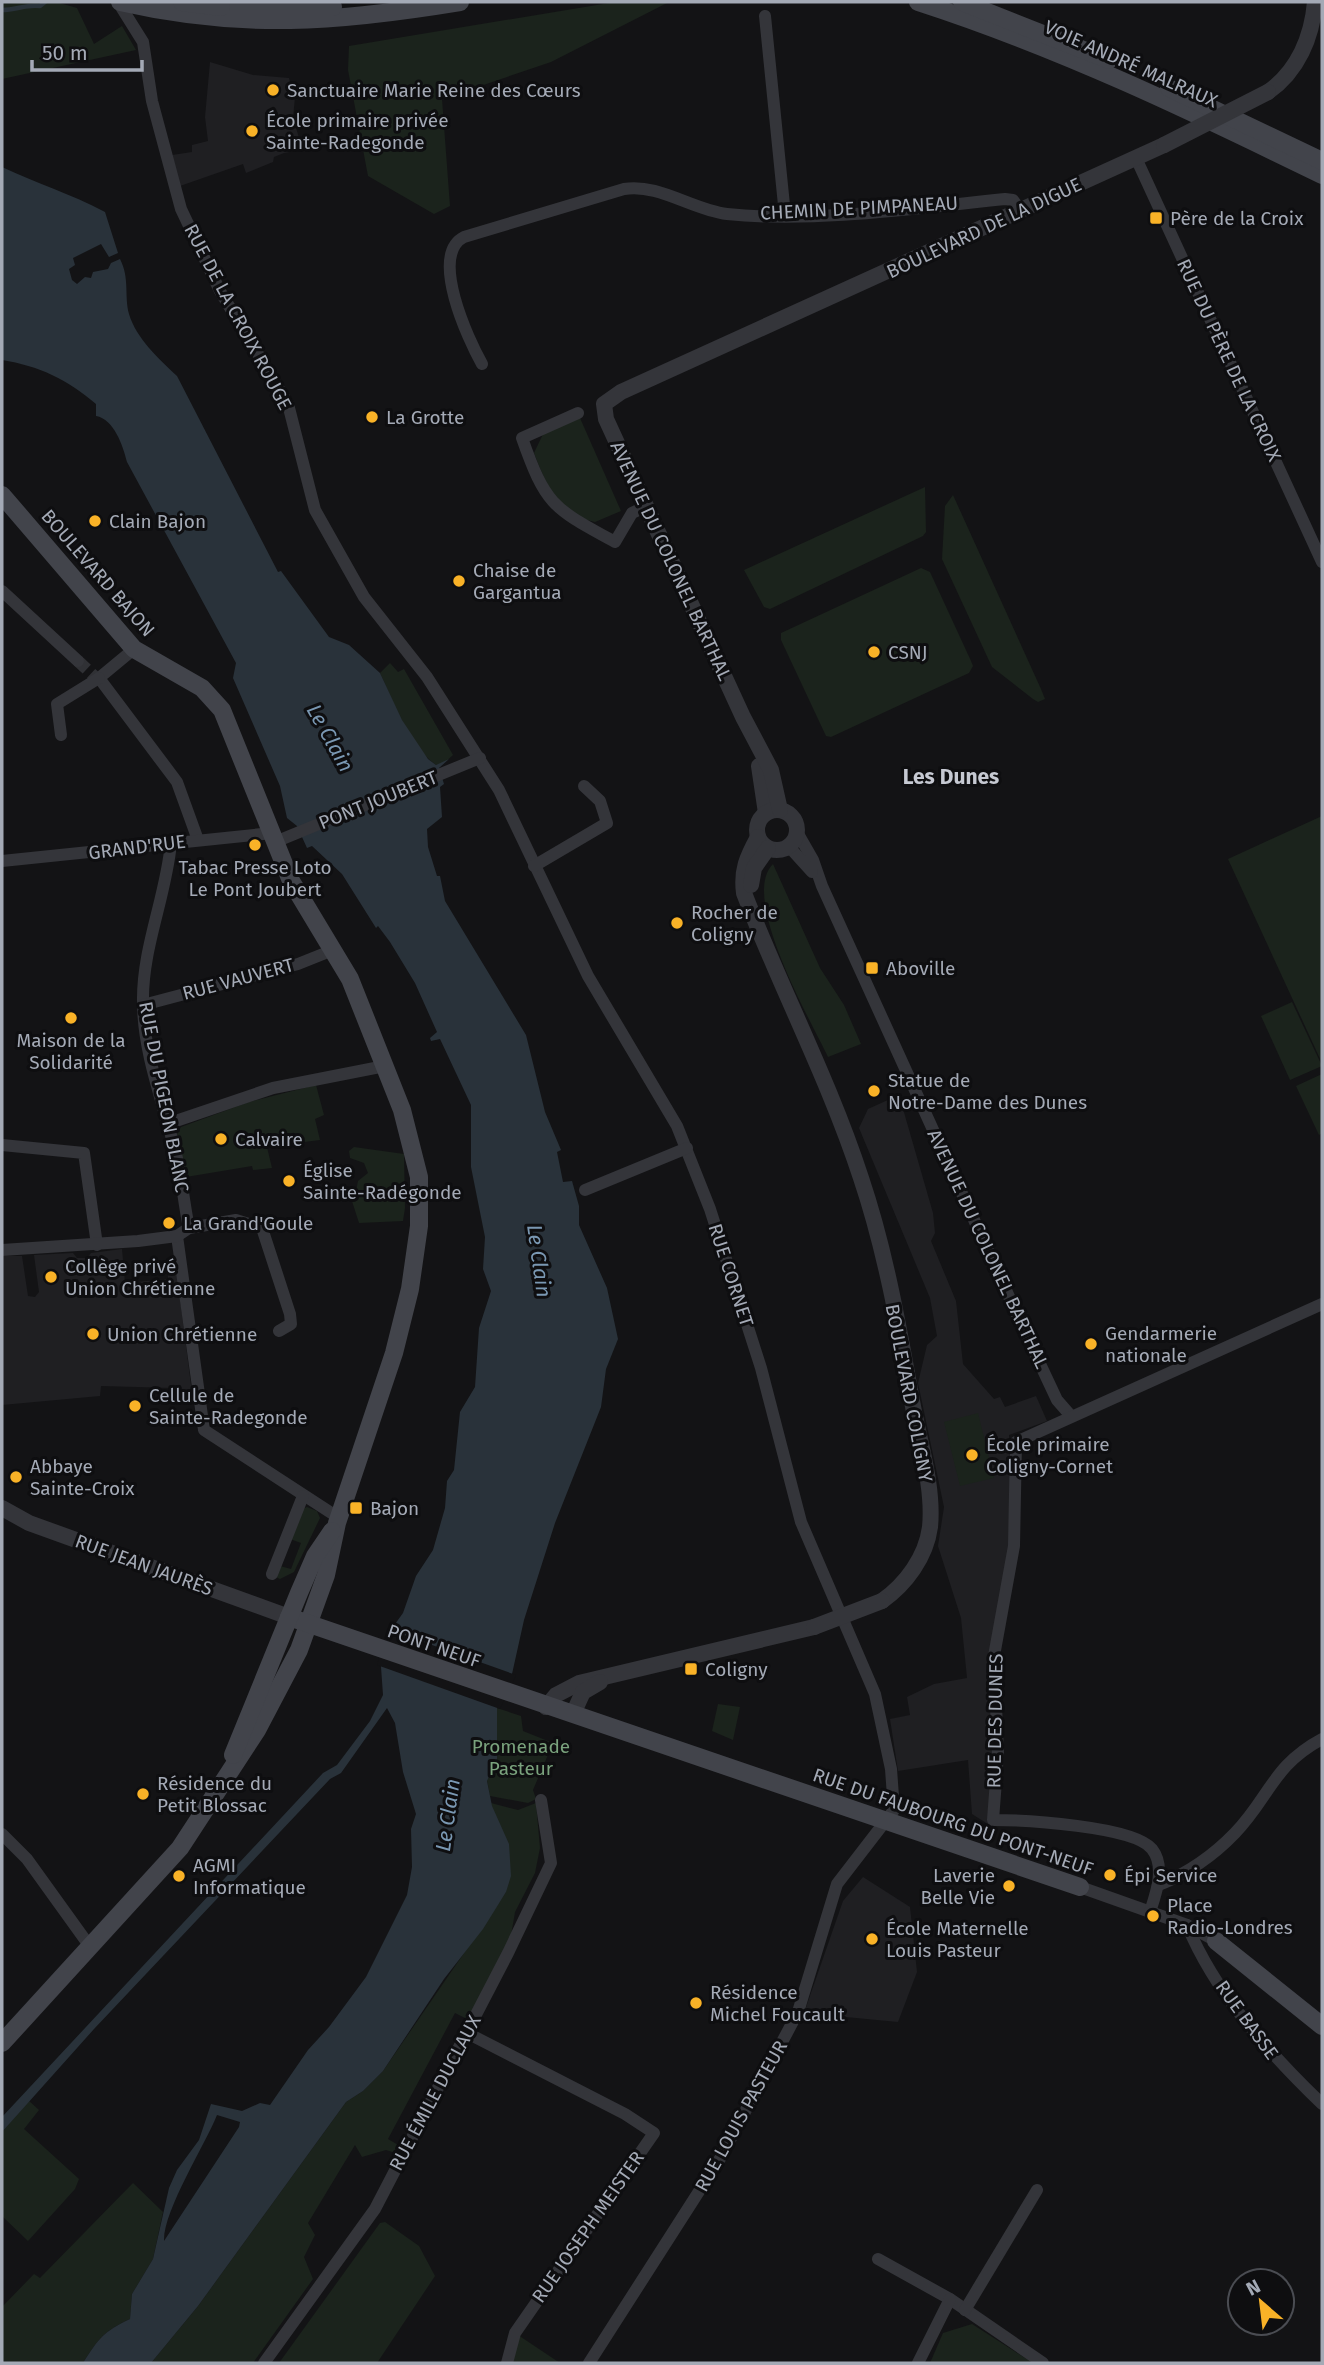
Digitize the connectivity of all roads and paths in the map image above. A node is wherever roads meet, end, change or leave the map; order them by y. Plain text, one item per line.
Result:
1 (119, 2) edge
2 (157, 2) edge
3 (182, 2) edge
4 (205, 2) edge
5 (385, 2) edge
6 (460, 2) edge
7 (918, 2) edge
8 (962, 2) edge
9 (1315, 2) edge
10 (350, 12) junction
11 (765, 16) dead end
12 (1136, 158) junction
13 (1322, 161) edge
14 (1322, 175) edge
15 (1021, 211) junction
16 (785, 215) junction
17 (482, 364) dead end
18 (604, 404) joint
19 (578, 413) dead end
20 (2, 495) edge
21 (647, 506) junction
22 (1322, 562) edge
23 (2, 591) edge
24 (134, 649) junction
25 (78, 661) tunnel mouth
26 (96, 677) junction
27 (61, 735) dead end
28 (480, 758) junction
29 (584, 786) dead end
30 (773, 812) junction
31 (797, 832) junction
32 (273, 837) junction
33 (198, 840) junction
34 (763, 842) junction
35 (171, 843) junction
36 (786, 849) junction
37 (2, 861) edge
38 (534, 866) junction
39 (822, 886) junction
40 (333, 950) junction
41 (143, 1005) junction
42 (385, 1066) junction
43 (167, 1125) junction
44 (2, 1145) edge
45 (687, 1148) junction
46 (585, 1190) dead end
47 (189, 1228) junction
48 (177, 1236) junction
49 (97, 1245) junction
50 (2, 1250) edge
51 (1322, 1304) edge
52 (279, 1331) dead end
53 (1071, 1416) junction
54 (303, 1496) junction
55 (2, 1508) edge
56 (338, 1520) junction
57 (272, 1574) dead end
58 (289, 1617) junction
59 (308, 1624) junction
60 (611, 1675) junction
61 (546, 1707) junction
62 (573, 1714) junction
63 (1322, 1739) edge
64 (221, 1788) junction
65 (541, 1800) dead end
66 (887, 1821) junction
67 (2, 1834) edge
68 (1159, 1885) junction
69 (1080, 1887) joint
70 (1150, 1912) junction
71 (1186, 1926) junction
72 (1216, 1941) joint
73 (91, 1948) junction
74 (1322, 2026) edge
75 (467, 2033) junction
76 (2, 2043) edge
77 (1322, 2104) edge
78 (1037, 2190) dead end
79 (878, 2259) dead end
80 (950, 2299) junction
81 (965, 2310) junction
82 (264, 2363) edge
83 (508, 2363) edge
84 (589, 2363) edge
85 (918, 2363) edge
86 (1043, 2363) edge

1 - 10 main road
1 - 28 street, RUE DE LA CROIX ROUGE
2 - 4 street
3 - 10 main road, bridge
5 - 10 main road
6 - 10 main road
7 - 14 main road, VOIE ANDRÉ MALRAUX
8 - 13 main road, VOIE ANDRÉ MALRAUX
9 - 12 street, BOULEVARD DE LA DIGUE, bridge
11 - 16 street
12 - 15 street, BOULEVARD DE LA DIGUE
12 - 22 street, RUE DU PÈRE DE LA CROIX
15 - 16 street, CHEMIN DE PIMPANEAU
15 - 18 street, BOULEVARD DE LA DIGUE
16 - 17 street, CHEMIN DE PIMPANEAU
18 - 21 street, AVENUE DU COLONEL BARTHAL
19 - 21 street
20 - 24 main road, BOULEVARD BAJON
21 - 30 street, AVENUE DU COLONEL BARTHAL
23 - 25 street
24 - 26 street
24 - 32 main road, BOULEVARD BAJON
26 - 27 street
26 - 33 street
28 - 32 street, PONT JOUBERT
28 - 38 street, RUE CORNET
29 - 38 street
30 - 31 street
30 - 34 street
31 - 36 street
31 - 39 street, AVENUE DU COLONEL BARTHAL
32 - 33 street, GRAND'RUE
32 - 40 main road, BOULEVARD BAJON
33 - 35 street, GRAND'RUE
34 - 36 street
34 - 60 street, BOULEVARD COLIGNY, bridge
35 - 37 street, GRAND'RUE
35 - 41 street, RUE DU PIGEON BLANC
36 - 39 street, AVENUE DU COLONEL BARTHAL
38 - 45 street, RUE CORNET
39 - 53 street, AVENUE DU COLONEL BARTHAL
40 - 41 street, RUE VAUVERT
40 - 42 main road, BOULEVARD BAJON
41 - 43 street, RUE DU PIGEON BLANC
42 - 43 street
42 - 56 main road, BOULEVARD BAJON
43 - 47 street, RUE DU PIGEON BLANC
44 - 49 street
45 - 46 street
45 - 66 street, RUE CORNET
47 - 48 street
47 - 52 street
48 - 49 street
48 - 54 street
49 - 50 street
51 - 53 street
53 - 68 street, RUE DES DUNES
54 - 56 street
54 - 57 street
55 - 58 street, RUE JEAN JAURÈS
56 - 58 main road
56 - 59 main road
58 - 59 main road, PONT NEUF
58 - 64 main road
59 - 61 main road, PONT NEUF
59 - 64 main road
60 - 61 street, BOULEVARD COLIGNY
60 - 62 street, BOULEVARD COLIGNY
61 - 62 main road, RUE DU FAUBOURG DU PONT-NEUF
62 - 66 main road, RUE DU FAUBOURG DU PONT-NEUF
63 - 68 street
64 - 73 main road
65 - 75 street, RUE ÉMILE DUCLAUX
66 - 69 main road, RUE DU FAUBOURG DU PONT-NEUF
66 - 84 street, RUE LOUIS PASTEUR
67 - 73 street
68 - 70 street
69 - 70 street, RUE DU FAUBOURG DU PONT-NEUF
70 - 71 street, RUE DU FAUBOURG DU PONT-NEUF
71 - 72 street, RUE DU FAUBOURG DU PONT-NEUF
71 - 77 street, RUE BASSE
72 - 74 main road, RUE DU FAUBOURG DU PONT-NEUF
73 - 76 main road
75 - 82 street, RUE ÉMILE DUCLAUX
75 - 83 street, RUE JOSEPH MEISTER
78 - 81 street
79 - 80 street
80 - 81 street
80 - 85 street
81 - 86 street

